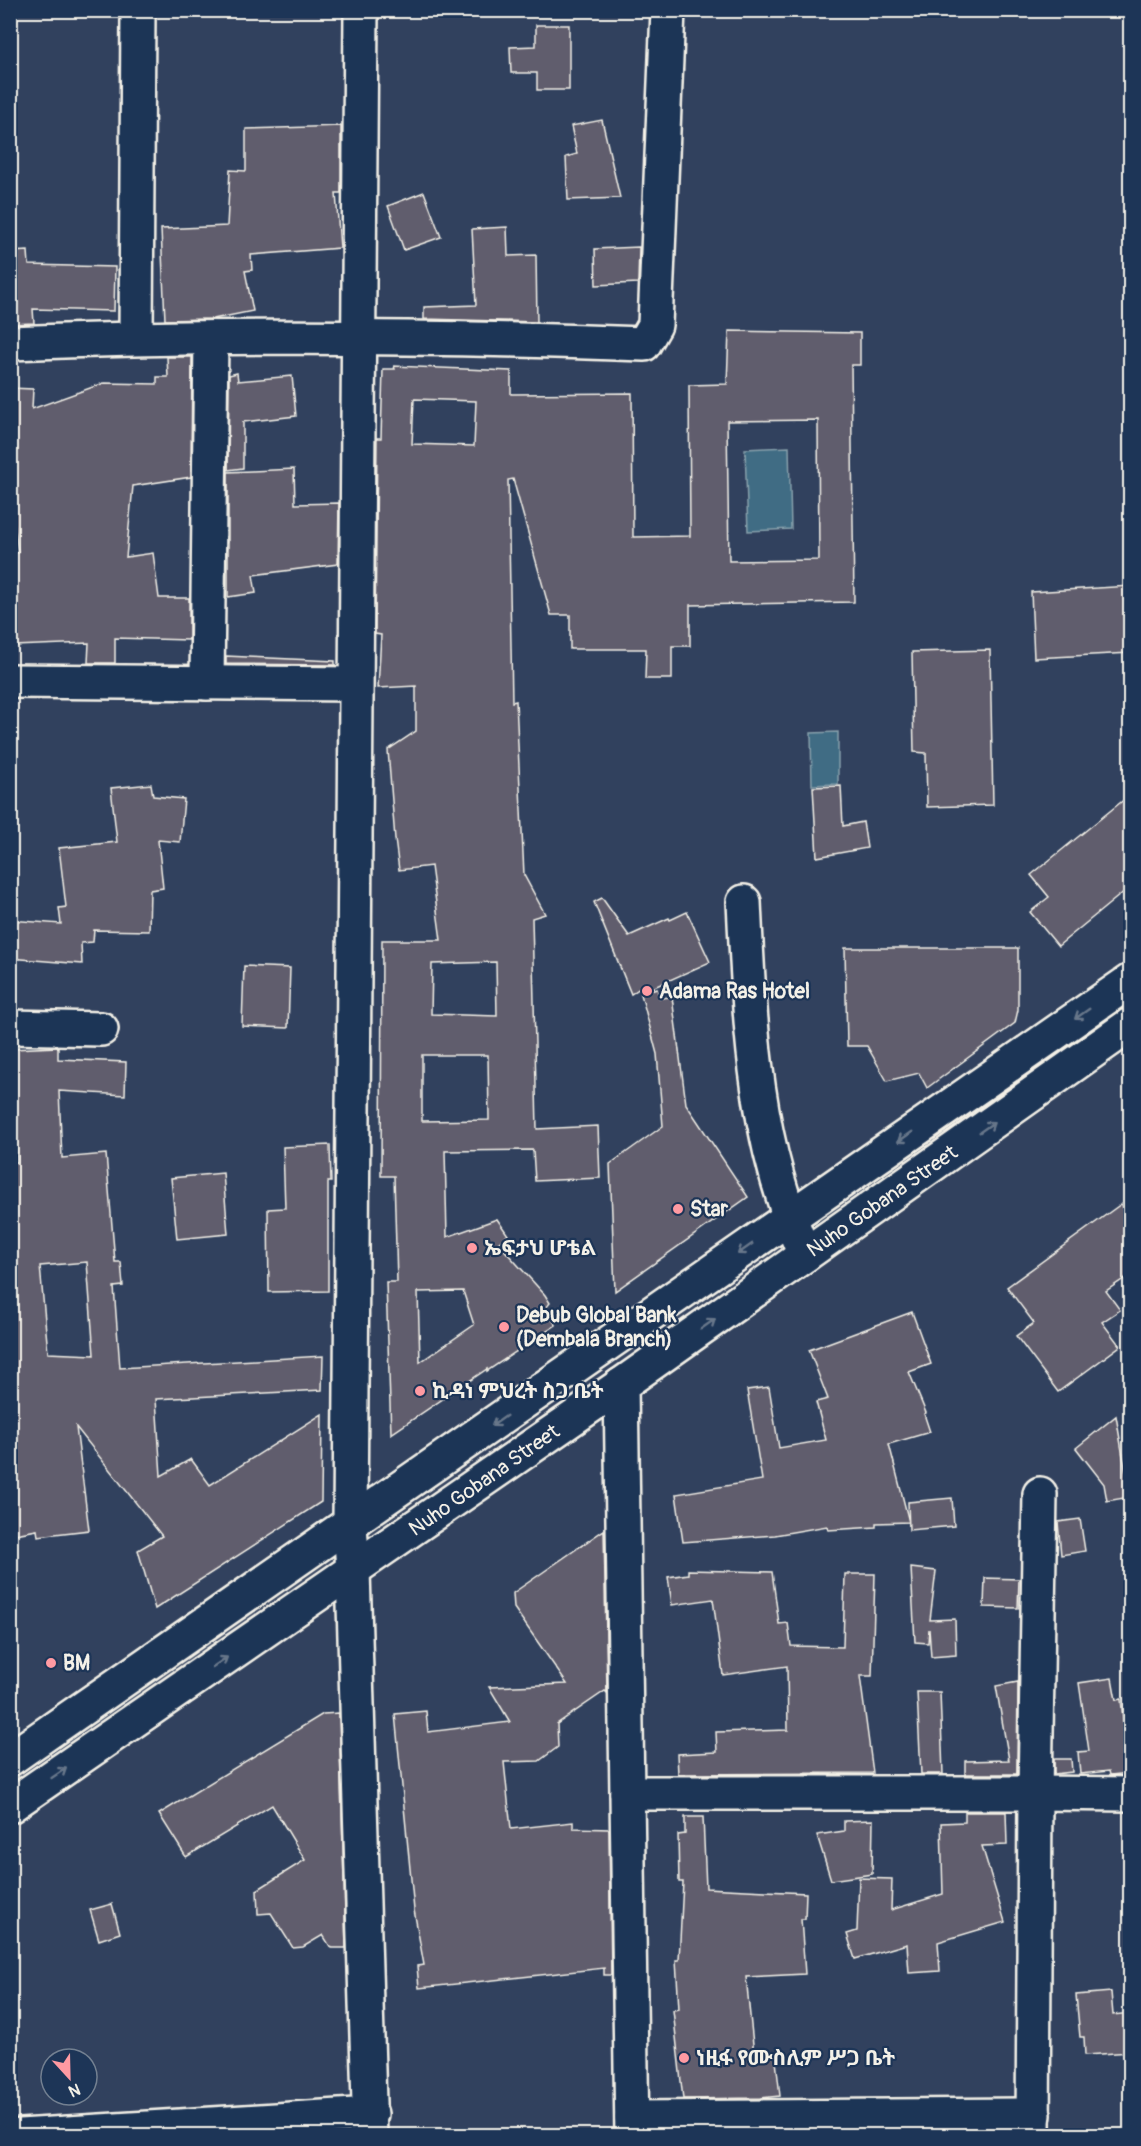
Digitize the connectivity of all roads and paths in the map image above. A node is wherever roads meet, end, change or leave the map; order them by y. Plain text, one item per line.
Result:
1 (138, 10) edge
2 (361, 10) edge
3 (668, 10) edge
4 (136, 337) junction
5 (211, 338) junction
6 (357, 338) junction
7 (10, 343) edge
8 (10, 681) edge
9 (207, 683) junction
10 (355, 684) junction
11 (744, 902) dead end
12 (1131, 981) edge
13 (1131, 1026) edge
14 (10, 1027) edge
15 (101, 1029) dead end
16 (788, 1218) junction
17 (805, 1255) junction
18 (621, 1385) junction
19 (1040, 1494) dead end
20 (350, 1525) junction
21 (353, 1571) junction
22 (10, 1759) edge
23 (1035, 1792) junction
24 (627, 1793) junction
25 (1131, 1794) edge
26 (10, 1806) edge
27 (370, 2125) edge
28 (1034, 2125) edge
29 (632, 2127) edge
30 (20, 2136) edge

1 - 4 street
2 - 6 street
3 - 6 street
4 - 5 street
4 - 7 street
5 - 6 street
5 - 9 street
6 - 10 street
8 - 9 street
9 - 10 street
10 - 20 street
11 - 16 street
12 -> 16 street, Nuho Gobana Street
17 -> 13 street, Nuho Gobana Street
14 - 15 street
16 - 17 street
16 -> 20 street, Nuho Gobana Street
18 -> 17 street, Nuho Gobana Street
18 - 21 street, Nuho Gobana Street
18 - 24 street
19 - 23 street
20 - 21 street
20 - 22 street, Nuho Gobana Street
26 -> 21 street, Nuho Gobana Street
21 - 27 street
23 - 24 street
23 - 25 street
23 - 28 street
24 - 29 street
27 - 30 street
28 - 29 street

